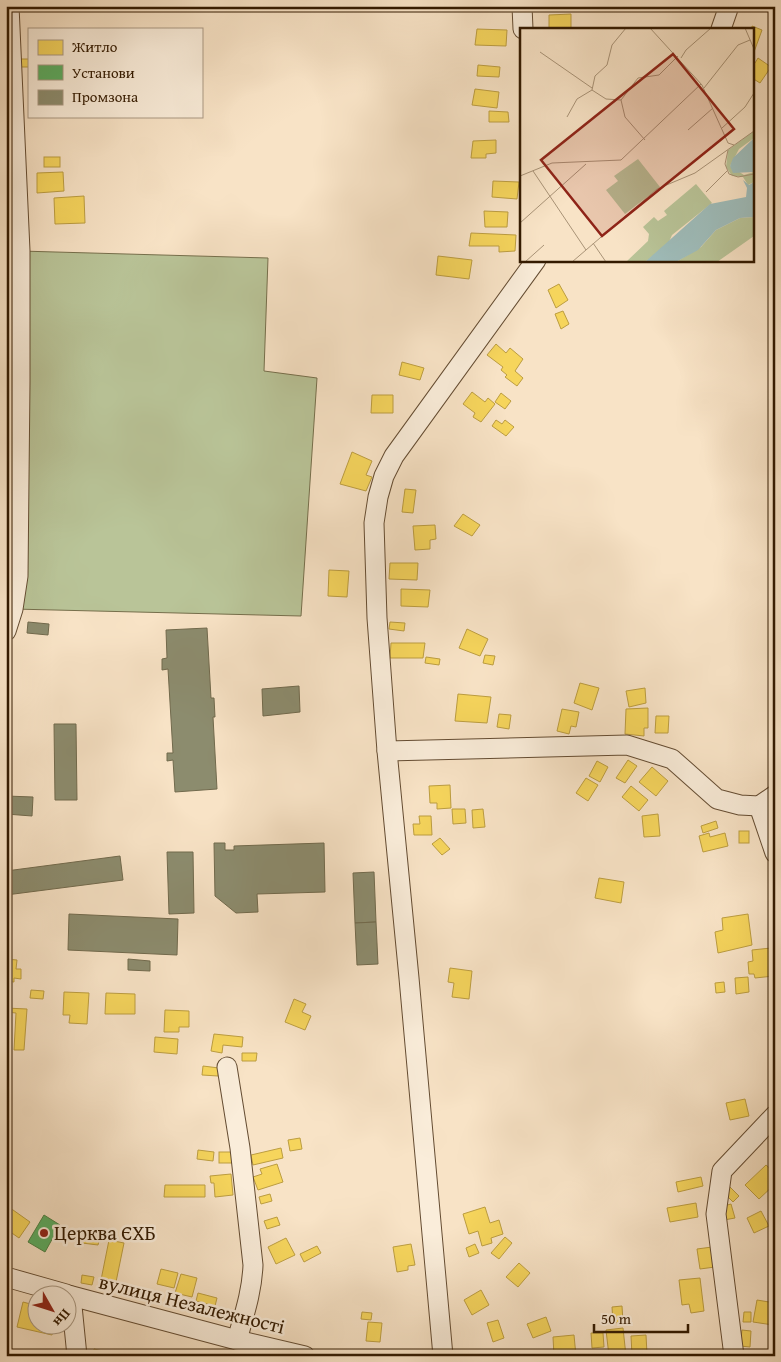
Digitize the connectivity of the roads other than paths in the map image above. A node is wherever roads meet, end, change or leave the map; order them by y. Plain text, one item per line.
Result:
1 (9, 6) edge
2 (522, 6) edge
3 (729, 6) edge
4 (523, 28) edge
5 (721, 28) edge
6 (535, 261) edge
7 (6, 631) edge
8 (387, 751) junction
9 (775, 795) edge
10 (759, 806) junction
11 (775, 853) edge
12 (227, 1067) dead end
13 (775, 1115) edge
14 (6, 1277) edge
15 (30, 1284) edge
16 (78, 1298) edge
17 (74, 1334) edge
18 (237, 1340) junction
19 (77, 1356) edge
20 (305, 1356) edge
21 (442, 1356) edge
22 (734, 1356) edge

1 - 7 street
2 - 4 street
3 - 5 street
6 - 8 street
8 - 10 street
8 - 21 street
9 - 10 street
10 - 11 street
12 - 18 street
13 - 22 street
14 - 15 street, вулиця Незалежності
16 - 18 street, вулиця Незалежності
17 - 19 street
18 - 20 street, вулиця Незалежності

